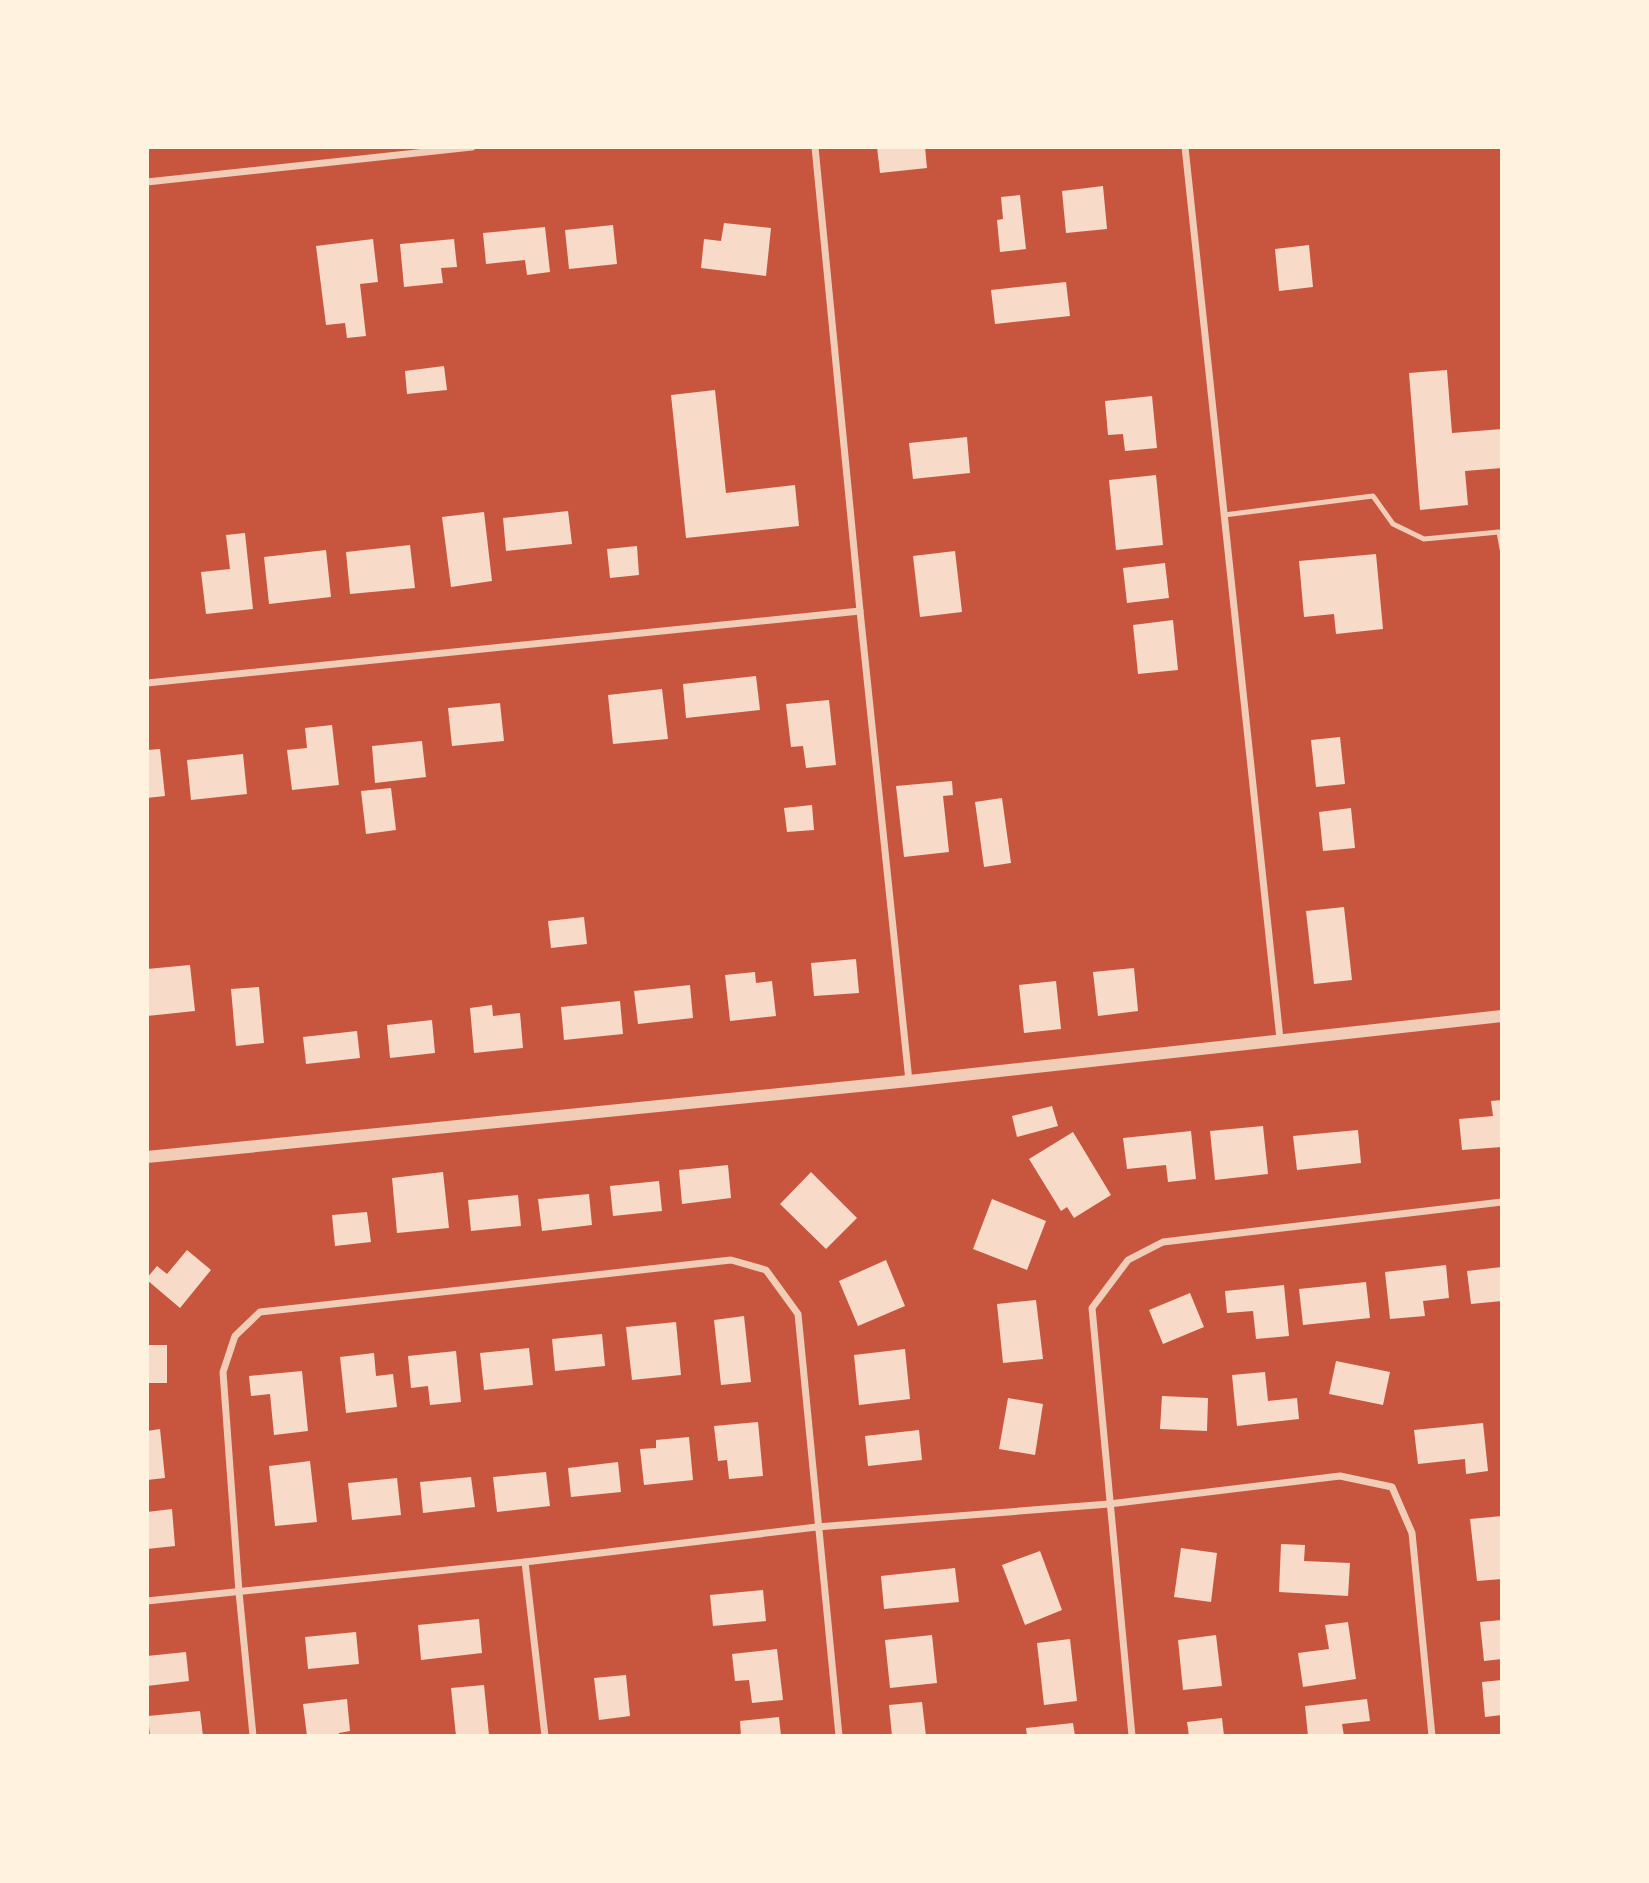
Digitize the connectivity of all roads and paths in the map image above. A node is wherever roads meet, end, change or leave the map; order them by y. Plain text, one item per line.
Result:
1 (472, 147) edge
2 (815, 147) edge
3 (1185, 147) edge
4 (147, 182) edge
5 (1224, 515) junction
6 (1502, 549) edge
7 (860, 611) junction
8 (147, 683) edge
9 (1502, 1016) edge
10 (1280, 1039) junction
11 (909, 1081) junction
12 (147, 1157) edge
13 (1502, 1202) edge
14 (1108, 1504) junction
15 (817, 1527) junction
16 (525, 1562) junction
17 (239, 1592) junction
18 (147, 1601) edge
19 (253, 1736) edge
20 (545, 1736) edge
21 (839, 1736) edge
22 (1132, 1736) edge
23 (1432, 1736) edge

1 - 4 street
2 - 7 street
3 - 5 street
5 - 6 lane
5 - 10 street
7 - 8 street
7 - 11 street
9 - 10 street
10 - 11 street
11 - 12 street
13 - 14 street
14 - 15 street
14 - 22 street
14 - 23 street
15 - 16 street
15 - 17 street
15 - 21 street
16 - 17 street
16 - 20 street
17 - 18 street
17 - 19 street

